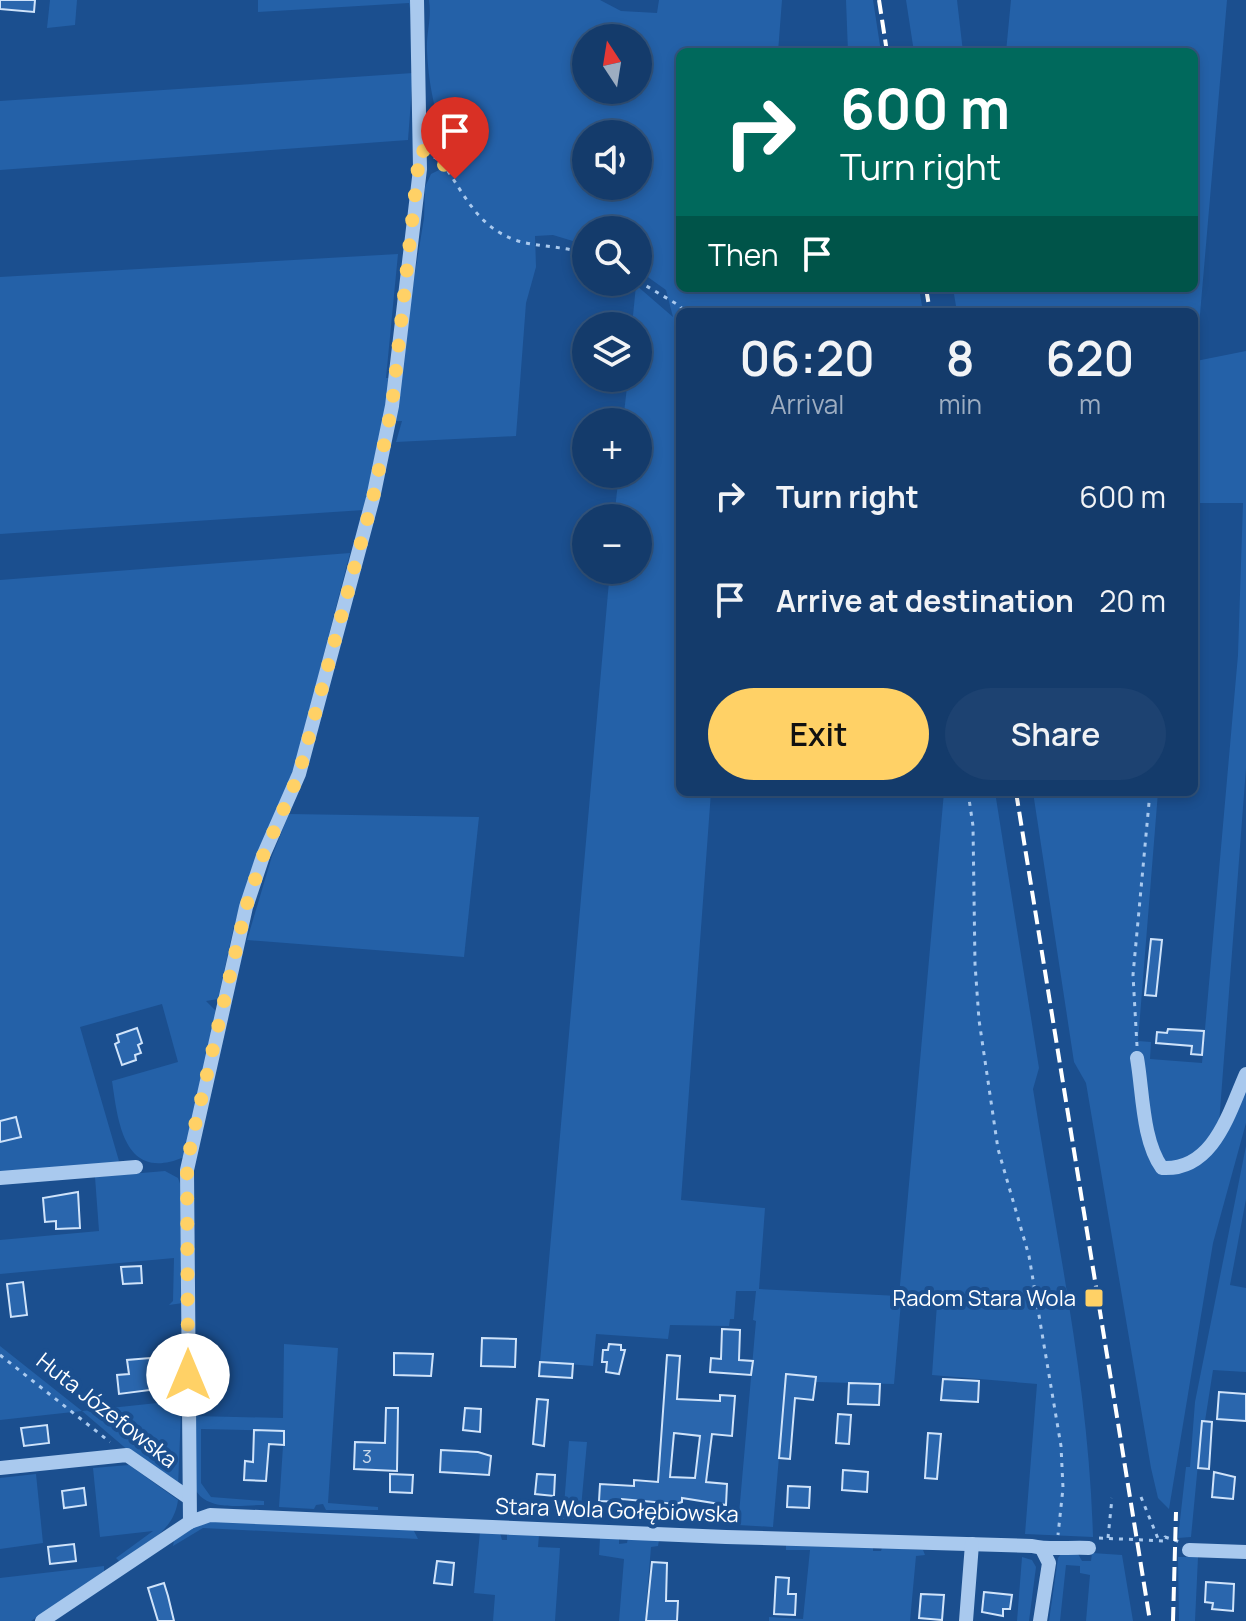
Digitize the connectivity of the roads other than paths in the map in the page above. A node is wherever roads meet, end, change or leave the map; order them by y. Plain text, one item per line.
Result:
1 (417, 0) edge
2 (1137, 1058) road end
3 (1246, 1074) edge
4 (136, 1167) dead end
5 (0, 1178) edge
6 (0, 1468) edge
7 (189, 1498) junction
8 (190, 1522) junction
9 (972, 1544) junction
10 (1089, 1548) dead end
11 (1042, 1549) junction
12 (1189, 1550) dead end
13 (1246, 1552) edge
14 (42, 1621) edge
15 (966, 1621) edge
16 (1040, 1621) edge

1 - 7 street
2 - 3 street
4 - 5 street
6 - 7 street, Huta Józefowska
7 - 8 street
8 - 9 street, Stara Wola Gołębiowska
8 - 14 street
9 - 11 street, Stara Wola Gołębiowska
9 - 15 street
10 - 11 street, Stara Wola Gołębiowska
11 - 16 street
12 - 13 street

